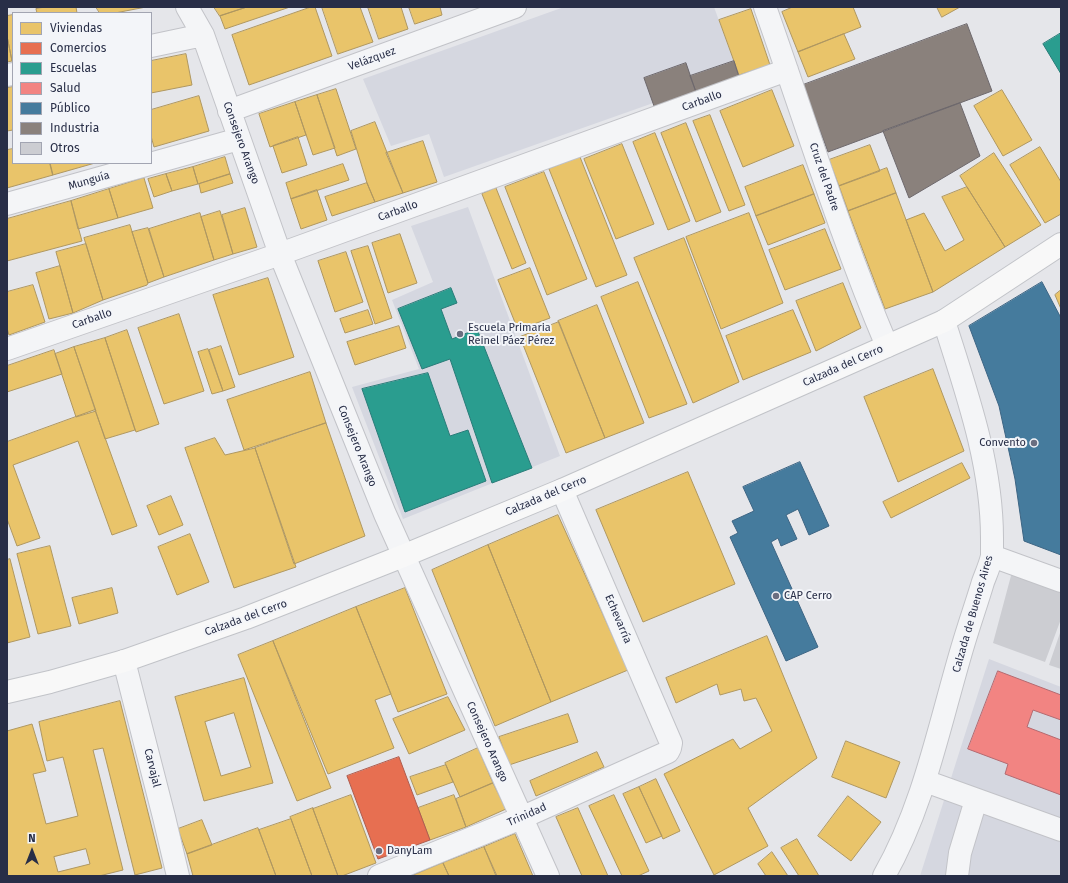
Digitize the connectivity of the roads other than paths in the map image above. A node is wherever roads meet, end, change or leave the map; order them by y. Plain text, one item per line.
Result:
1 (187, 7) edge
2 (515, 7) edge
3 (765, 7) edge
4 (203, 35) junction
5 (152, 46) edge
6 (787, 70) junction
7 (229, 111) junction
8 (239, 139) junction
9 (152, 163) edge
10 (150, 164) edge
11 (7, 204) edge
12 (1061, 244) edge
13 (280, 254) junction
14 (944, 321) junction
15 (887, 346) junction
16 (7, 349) edge
17 (562, 490) junction
18 (403, 556) junction
19 (992, 556) junction
20 (1061, 581) edge
21 (124, 661) junction
22 (7, 692) edge
23 (670, 748) joint
24 (925, 781) junction
25 (976, 800) junction
26 (521, 818) junction
27 (1061, 830) edge
28 (178, 876) edge
29 (380, 876) edge
30 (548, 876) edge
31 (884, 876) edge
32 (957, 876) edge

1 - 4 street, Consejero Arango
2 - 7 street, Velázquez
3 - 6 street, Cruz del Padre
4 - 5 street
4 - 7 street, Consejero Arango
6 - 13 street, Carballo
6 - 15 street, Cruz del Padre
7 - 8 street, Consejero Arango
8 - 9 street, Munguía
8 - 13 street, Consejero Arango
10 - 11 street, Munguía
12 - 14 main road, Calzada del Cerro
13 - 16 street, Carballo
13 - 18 street, Consejero Arango
14 - 15 main road, Calzada del Cerro
14 - 19 street, Calzada de Buenos Aires
15 - 17 main road, Calzada del Cerro
17 - 18 main road, Calzada del Cerro
17 - 23 street, Echevarría
18 - 21 main road, Calzada del Cerro
18 - 26 street, Consejero Arango
19 - 20 street
19 - 24 street, Calzada de Buenos Aires
21 - 22 main road, Calzada del Cerro
21 - 28 street, Carvajal
23 - 26 street, Trinidad
24 - 25 street
24 - 31 street, Calzada de Buenos Aires
25 - 27 street
25 - 32 street
26 - 29 street, Trinidad
26 - 30 street, Consejero Arango

